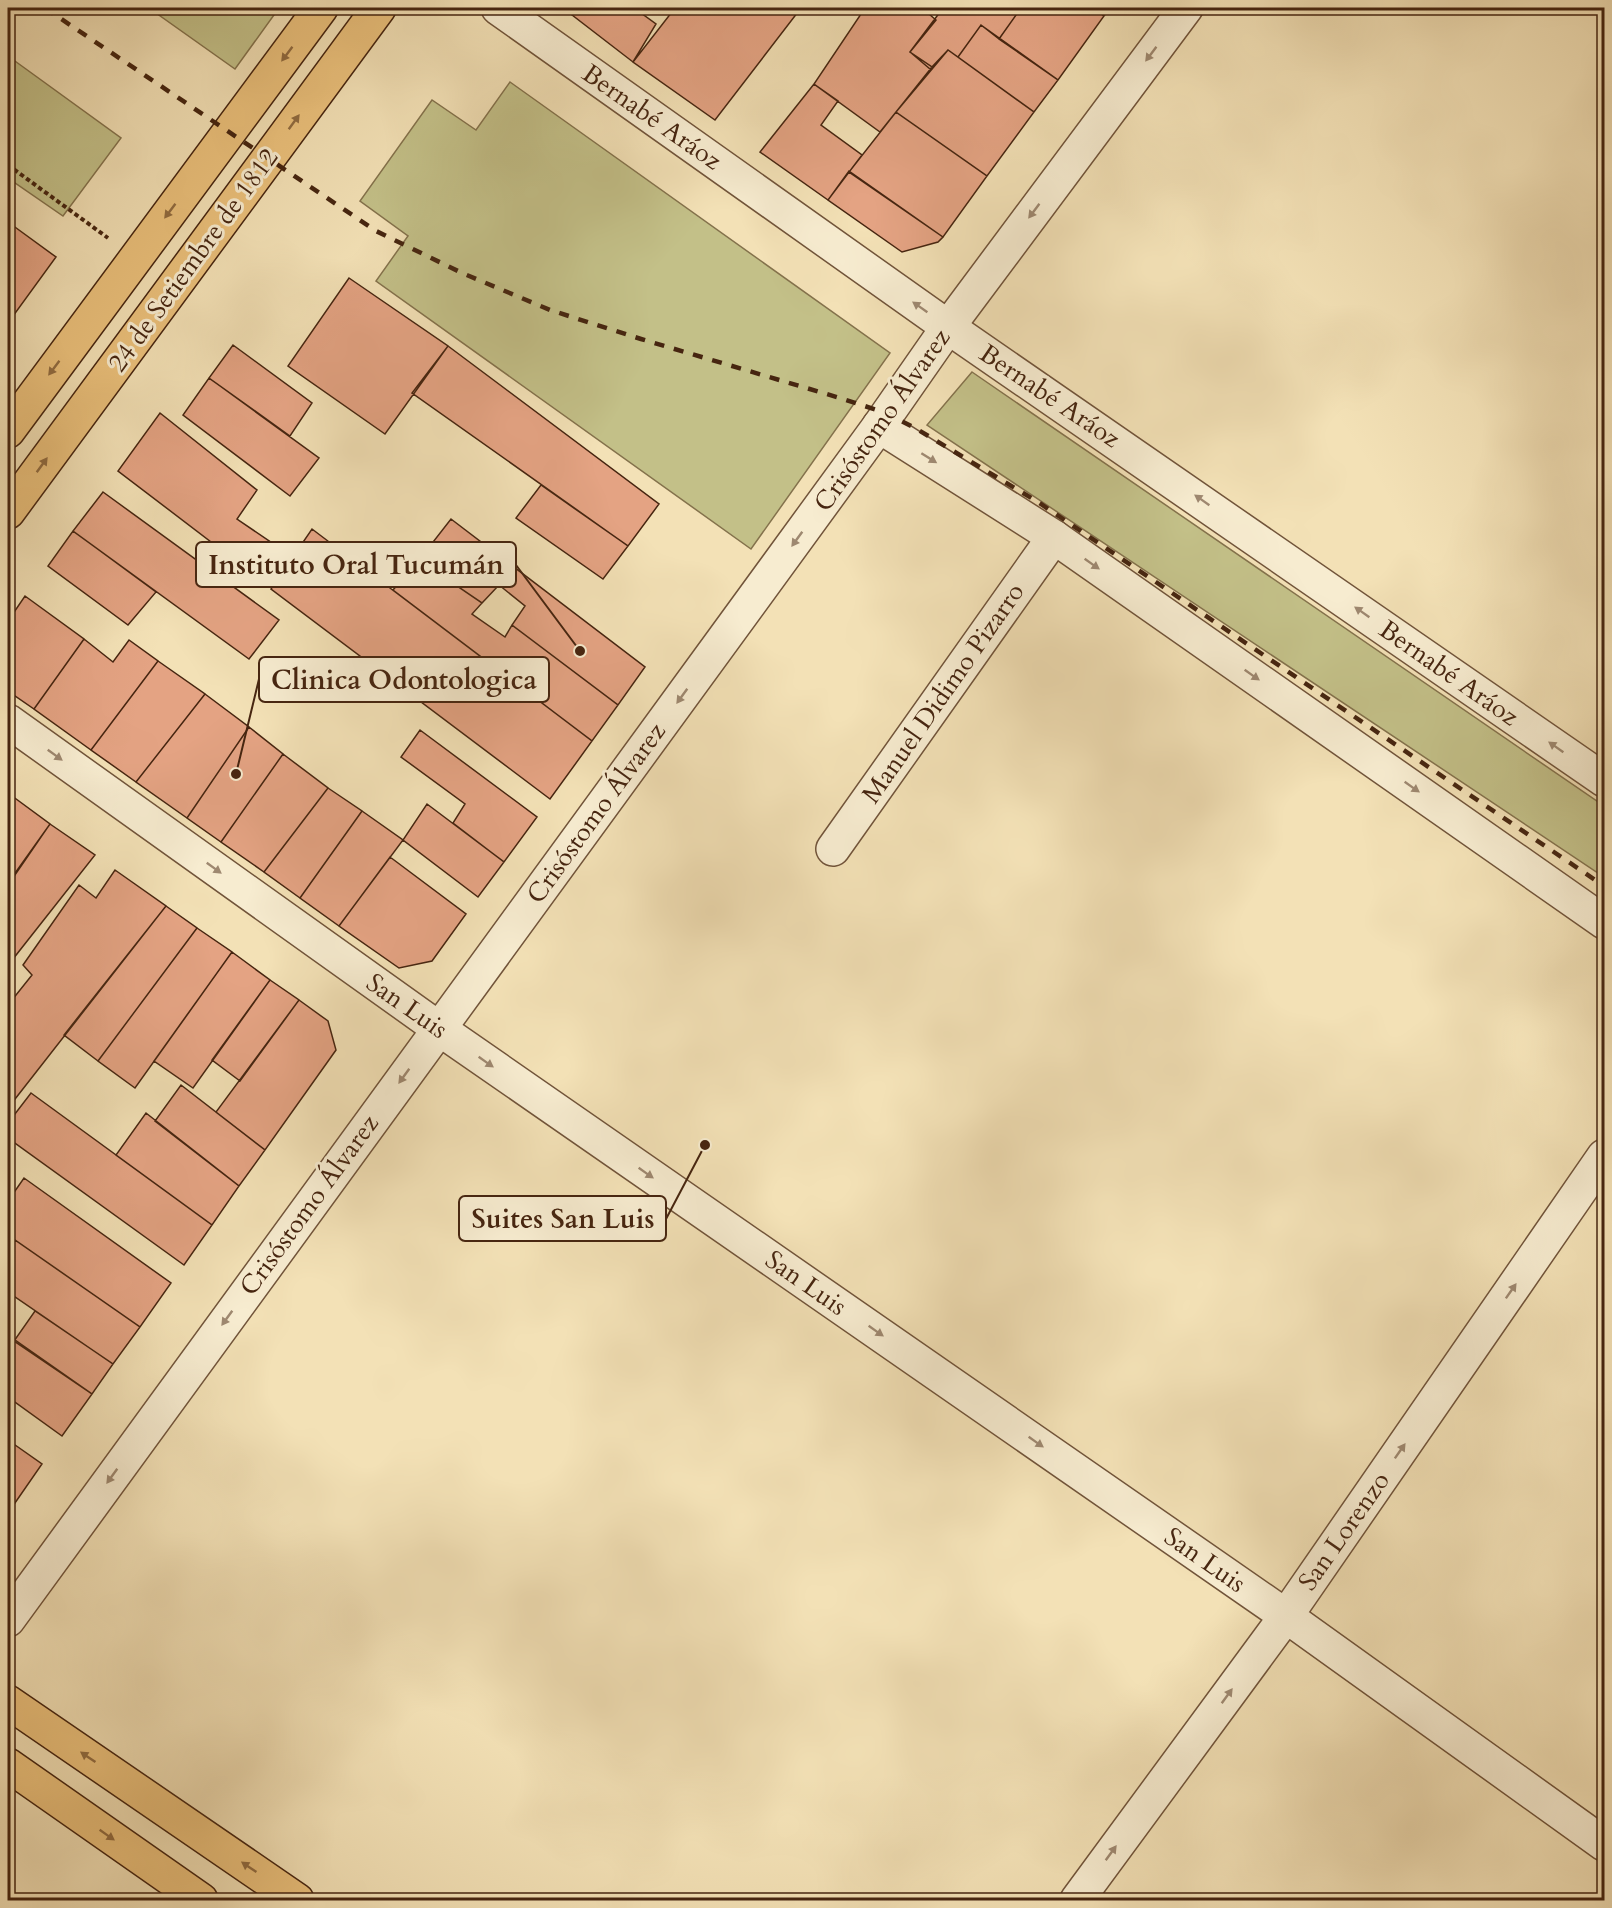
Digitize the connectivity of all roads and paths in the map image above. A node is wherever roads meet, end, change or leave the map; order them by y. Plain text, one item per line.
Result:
1 (321, 8) edge
2 (379, 8) edge
3 (498, 8) edge
4 (1186, 8) edge
5 (8, 165) edge
6 (136, 258) junction
7 (948, 327) junction
8 (879, 426) junction
9 (8, 431) edge
10 (8, 512) edge
11 (1054, 537) junction
12 (8, 721) edge
13 (1605, 780) edge
14 (833, 849) dead end
15 (1605, 922) edge
16 (438, 1028) junction
17 (1605, 1156) edge
18 (1286, 1616) junction
19 (8, 1620) edge
20 (8, 1702) edge
21 (8, 1766) edge
22 (1605, 1844) edge
23 (201, 1900) edge
24 (297, 1900) edge
25 (1077, 1900) edge

1 -> 6 main road, 24 de Setiembre de 1812
10 -> 2 main road, 24 de Setiembre de 1812
7 -> 3 street, Bernabé Aráoz
4 -> 7 street, Crisóstomo Álvarez
5 - 6 path
6 -> 9 main road, 24 de Setiembre de 1812
7 - 8 street, Crisóstomo Álvarez
13 -> 7 street, Bernabé Aráoz
8 -> 11 street
8 -> 16 street, Crisóstomo Álvarez
11 - 14 street, Manuel Didimo Pizarro
11 -> 15 street
12 -> 16 street, San Luis
16 -> 18 street, San Luis
16 -> 19 street, Crisóstomo Álvarez
18 -> 17 street, San Lorenzo
18 - 22 street, San Luis
25 -> 18 street, San Lorenzo
24 -> 20 main road
21 -> 23 main road

